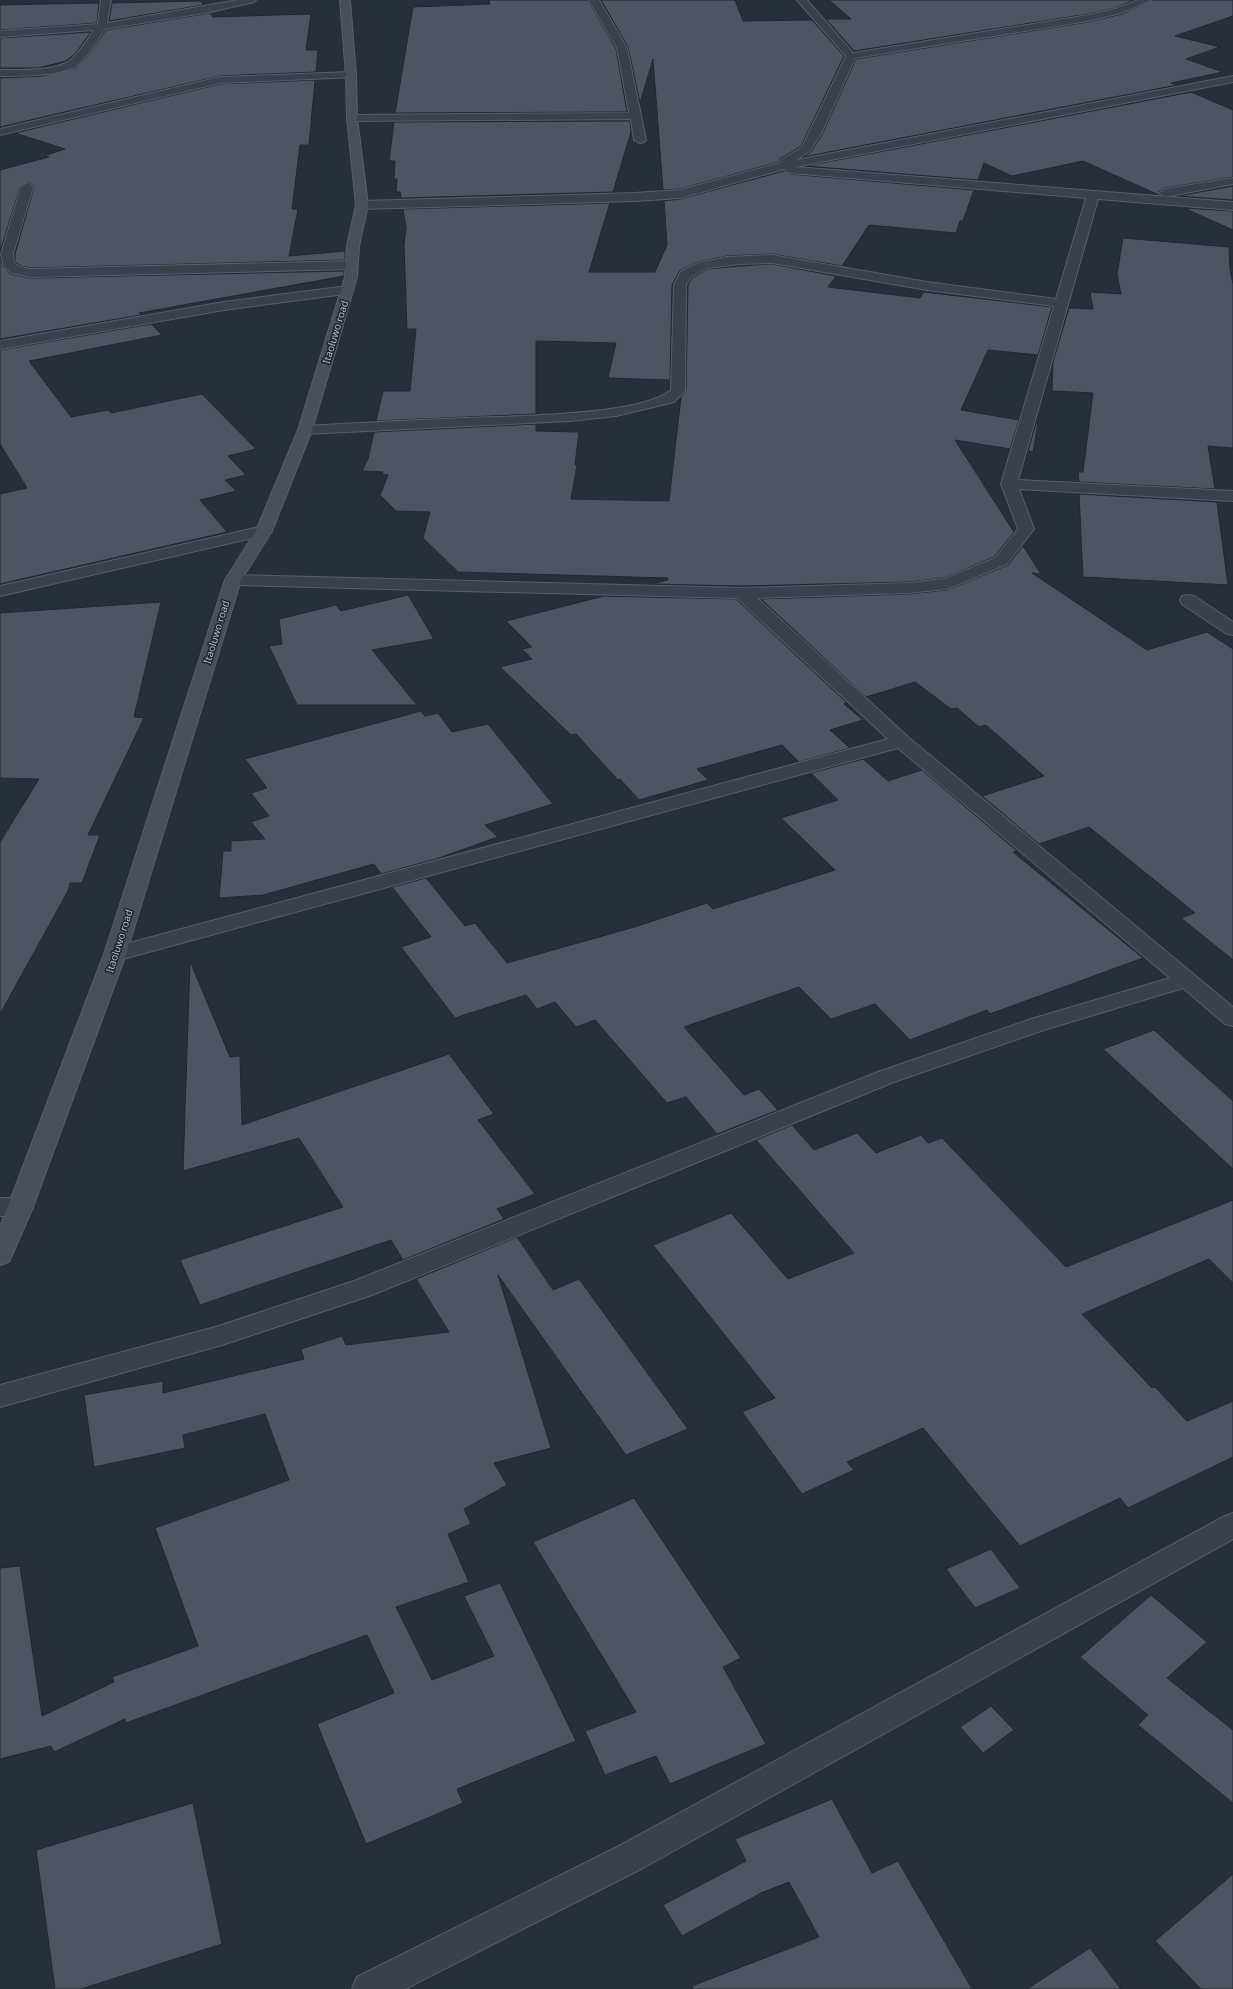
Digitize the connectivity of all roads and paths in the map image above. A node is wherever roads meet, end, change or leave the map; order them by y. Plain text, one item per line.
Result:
1 (106, 0) edge
2 (251, 0) edge
3 (345, 0) edge
4 (594, 0) edge
5 (802, 0) edge
6 (1146, 0) edge
7 (1105, 5) dead end
8 (1118, 11) junction
9 (102, 27) junction
10 (0, 34) edge
11 (851, 56) junction
12 (0, 73) edge
13 (351, 75) junction
14 (1233, 79) edge
15 (636, 116) junction
16 (352, 118) junction
17 (0, 132) edge
18 (640, 140) dead end
19 (775, 168) junction
20 (1233, 181) edge
21 (27, 187) dead end
22 (1093, 195) junction
23 (1136, 198) junction
24 (362, 206) junction
25 (1233, 206) edge
26 (351, 265) junction
27 (347, 290) junction
28 (1060, 303) junction
29 (0, 345) edge
30 (305, 430) junction
31 (1009, 484) junction
32 (1233, 496) edge
33 (264, 531) junction
34 (233, 580) junction
35 (0, 591) edge
36 (742, 593) junction
37 (1188, 600) dead end
38 (1233, 630) edge
39 (901, 741) junction
40 (115, 954) junction
41 (1186, 980) junction
42 (1233, 1019) edge
43 (10, 1207) edge
44 (0, 1256) edge
45 (0, 1396) edge
46 (1233, 1525) edge
47 (369, 1989) edge

1 - 9 street
2 - 9 street
3 - 13 street, Itaoluwo road
4 - 15 street
5 - 11 street
6 - 8 street
7 - 8 street
8 - 11 street
9 - 10 street
9 - 12 street
11 - 19 street
13 - 16 street, Itaoluwo road
13 - 17 street
14 - 19 street
15 - 16 street
15 - 18 street
16 - 24 street, Itaoluwo road
19 - 22 street
19 - 24 street
20 - 23 street
21 - 26 street
22 - 23 street
22 - 28 street
23 - 25 street
24 - 26 street, Itaoluwo road
26 - 27 street, Itaoluwo road
27 - 29 street
27 - 30 street, Itaoluwo road
28 - 30 street
28 - 31 street
30 - 33 street, Itaoluwo road
31 - 32 street
31 - 36 street
33 - 34 street, Itaoluwo road
33 - 35 street
34 - 36 street
34 - 40 street, Itaoluwo road
36 - 39 street
37 - 38 street
39 - 40 street
39 - 41 street
40 - 43 street, Itaoluwo road
41 - 42 street
41 - 45 street
43 - 44 street, Itaoluwo road
46 - 47 street

